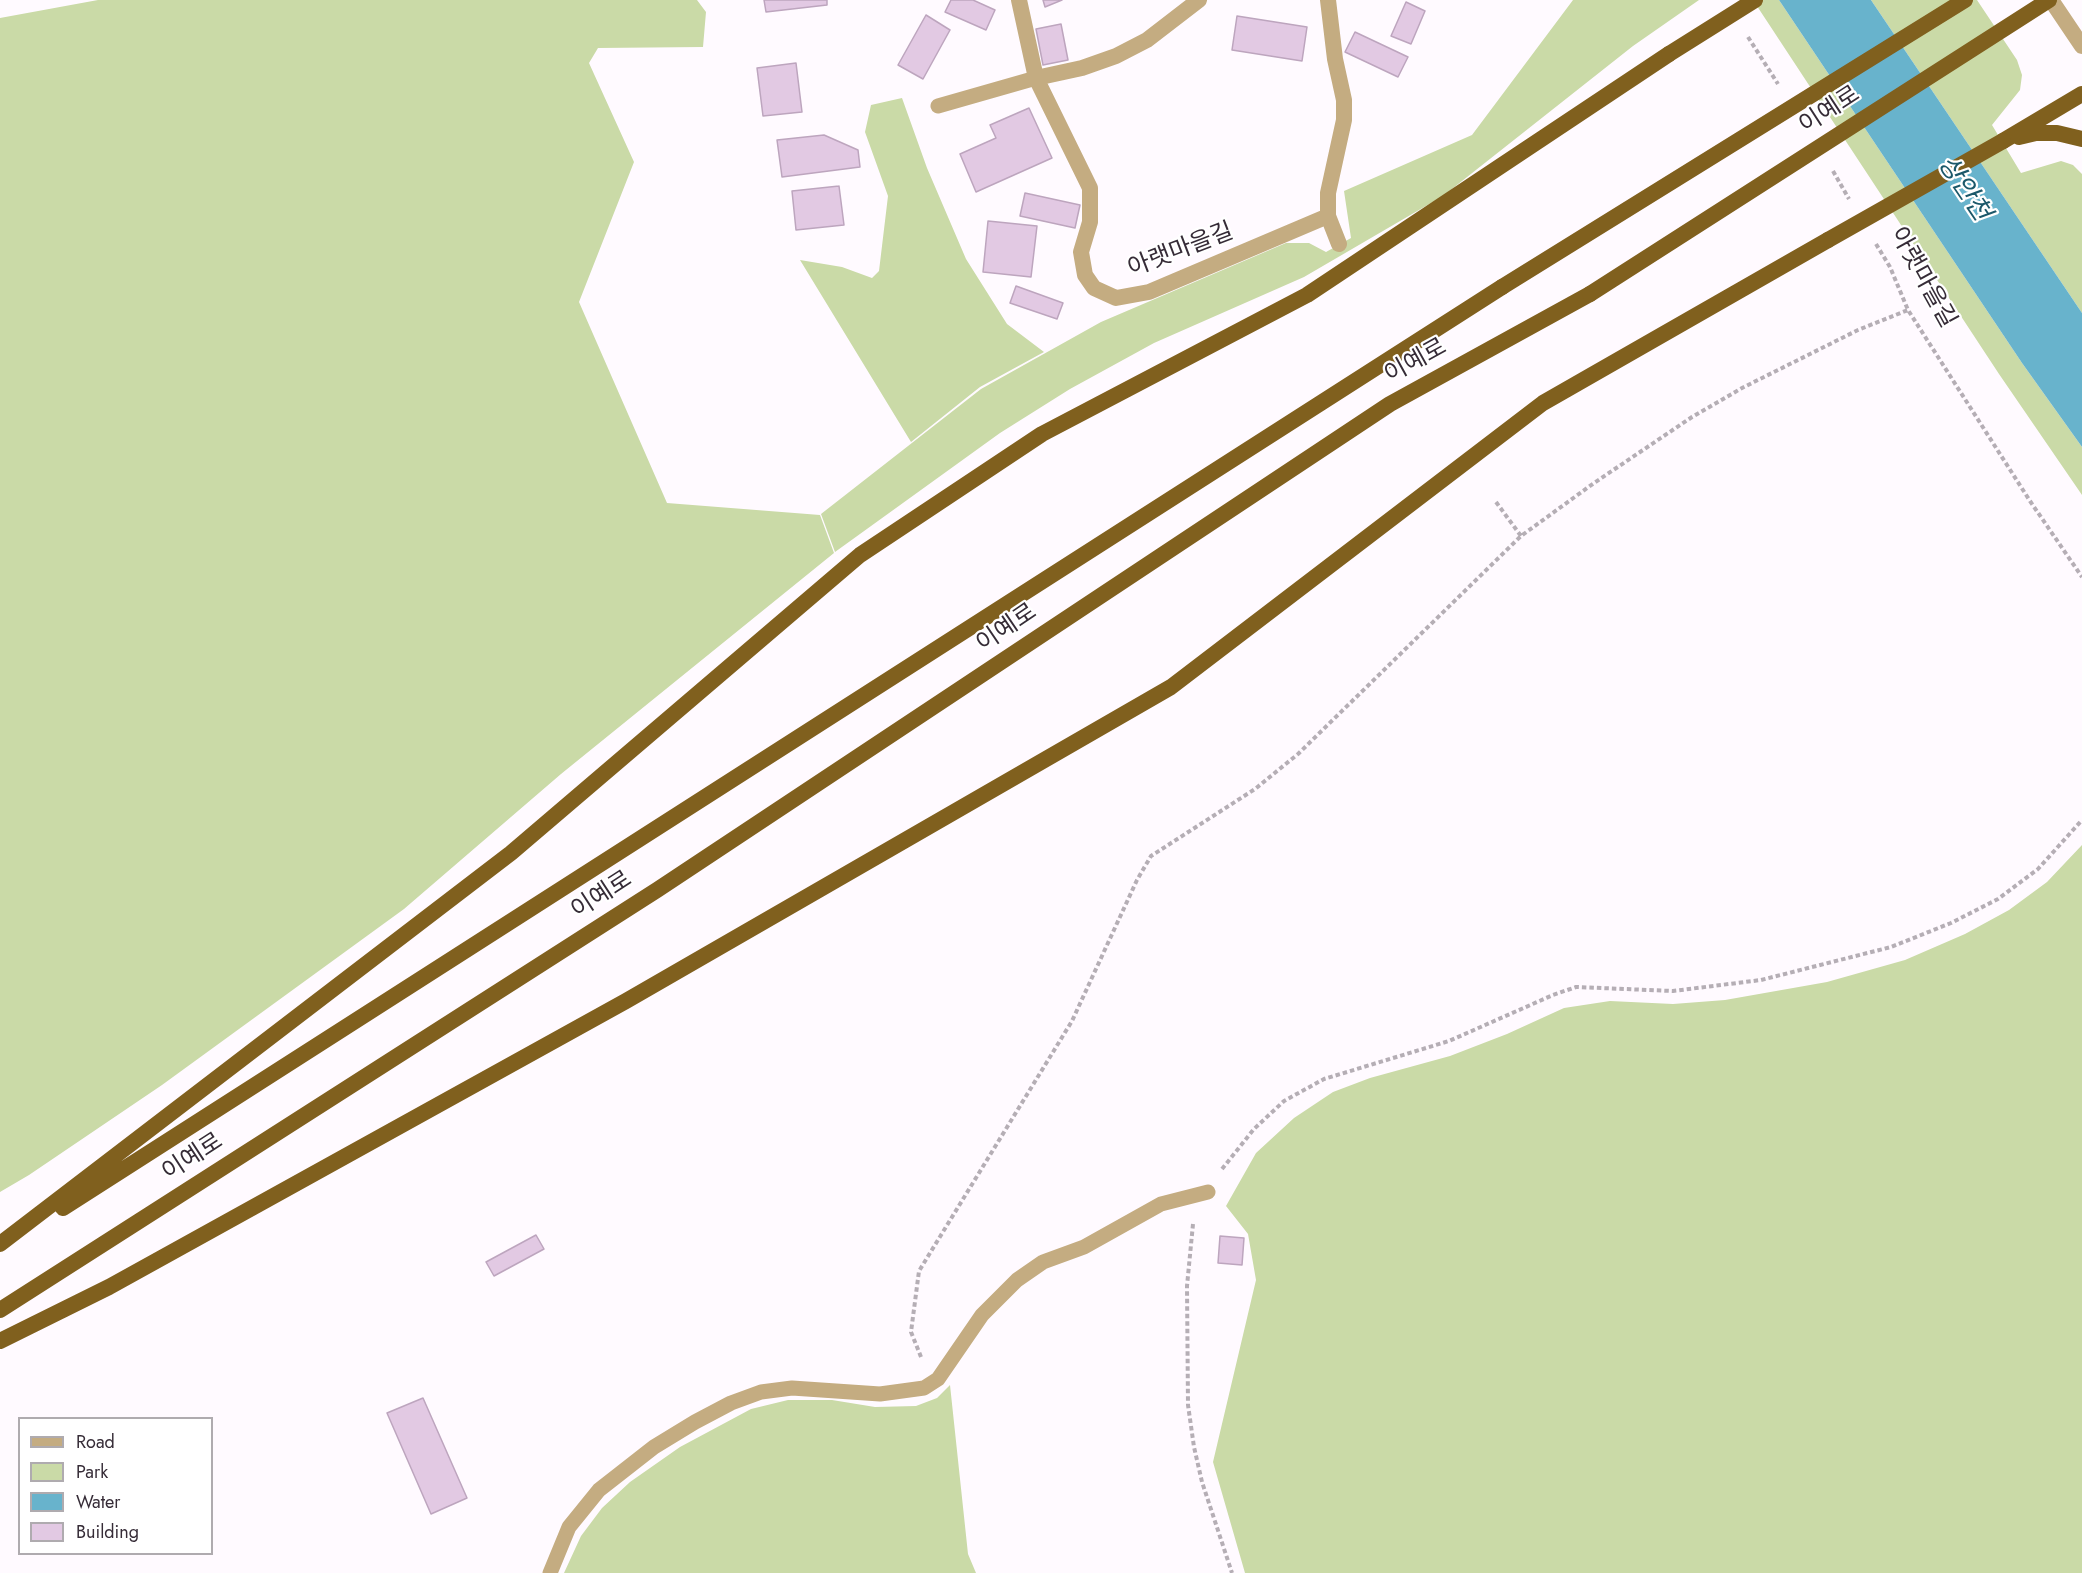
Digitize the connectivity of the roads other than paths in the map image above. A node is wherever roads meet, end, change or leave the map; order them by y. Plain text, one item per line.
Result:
1 (1019, 0) edge
2 (1199, 0) edge
3 (1328, 0) edge
4 (1755, 0) edge
5 (1965, 0) edge
6 (2050, 0) edge
7 (2082, 46) edge
8 (1036, 78) junction
9 (2082, 94) edge
10 (938, 106) dead end
11 (2082, 139) edge
12 (2003, 141) junction
13 (1328, 216) junction
14 (1339, 244) dead end
15 (1208, 1192) road end
16 (0, 1246) edge
17 (0, 1310) edge
18 (0, 1341) edge
19 (550, 1573) edge

1 - 8 street, 아랫마을길
2 - 8 street
3 - 13 street
4 - 16 highway, bridge
5 - 16 highway, 이예로, bridge
6 - 7 street
6 - 17 highway, 이예로, bridge
8 - 10 lane
8 - 13 street, 아랫마을길
9 - 12 highway
11 - 12 highway
12 - 18 highway, bridge
13 - 14 street
15 - 19 lane

